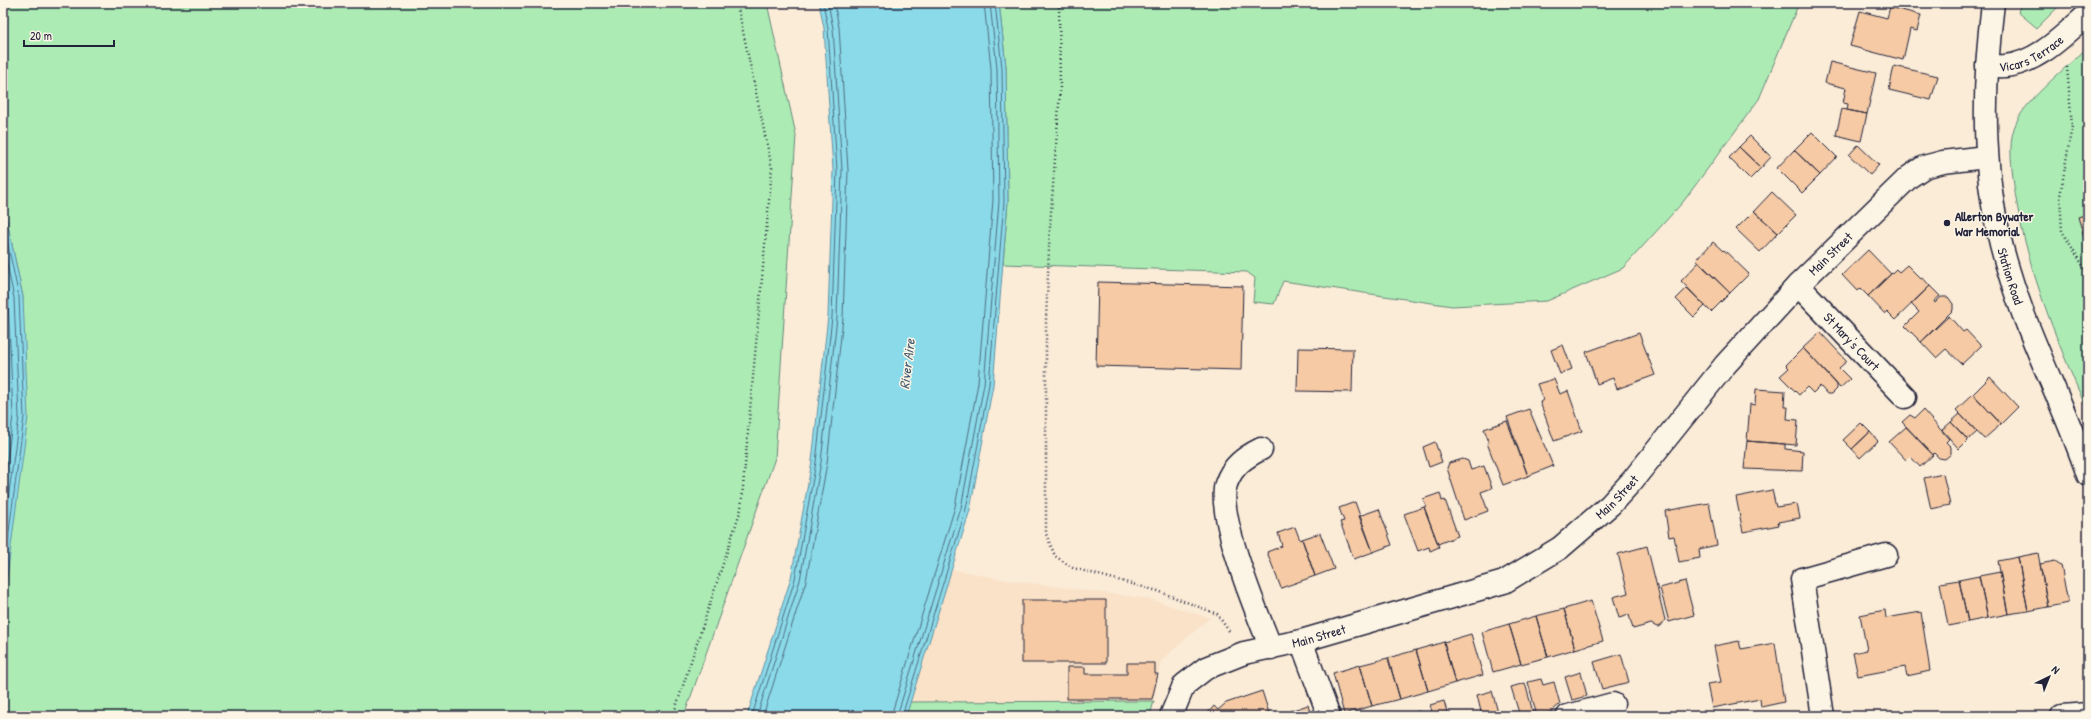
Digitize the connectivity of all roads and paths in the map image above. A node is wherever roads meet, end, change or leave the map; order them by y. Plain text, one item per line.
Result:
1 (737, 3) edge
2 (1059, 3) edge
3 (1993, 3) edge
4 (2088, 14) edge
5 (2064, 35) junction
6 (1987, 65) junction
7 (1986, 157) junction
8 (2088, 274) edge
9 (1798, 285) junction
10 (1905, 397) dead end
11 (1261, 449) dead end
12 (2088, 475) edge
13 (1886, 555) dead end
14 (1301, 641) junction
15 (1271, 648) junction
16 (1244, 653) junction
17 (1613, 704) dead end
18 (2088, 714) edge
19 (673, 716) edge
20 (1171, 716) edge
21 (1329, 716) edge
22 (1568, 716) edge
23 (1823, 716) edge
24 (2062, 716) edge

1 - 19 path
2 - 16 path
3 - 6 street, Station Road
4 - 5 street, Vicars Terrace
5 - 6 street, Vicars Terrace
5 - 8 path
6 - 7 street, Station Road
7 - 9 street, Main Street
7 - 12 street, Station Road
9 - 10 street, St Mary's Court
9 - 14 street, Main Street
11 - 15 street
13 - 23 street
14 - 15 street, Main Street
14 - 21 street
15 - 16 street, Main Street
16 - 20 street, Main Street
17 - 22 street
18 - 24 street

